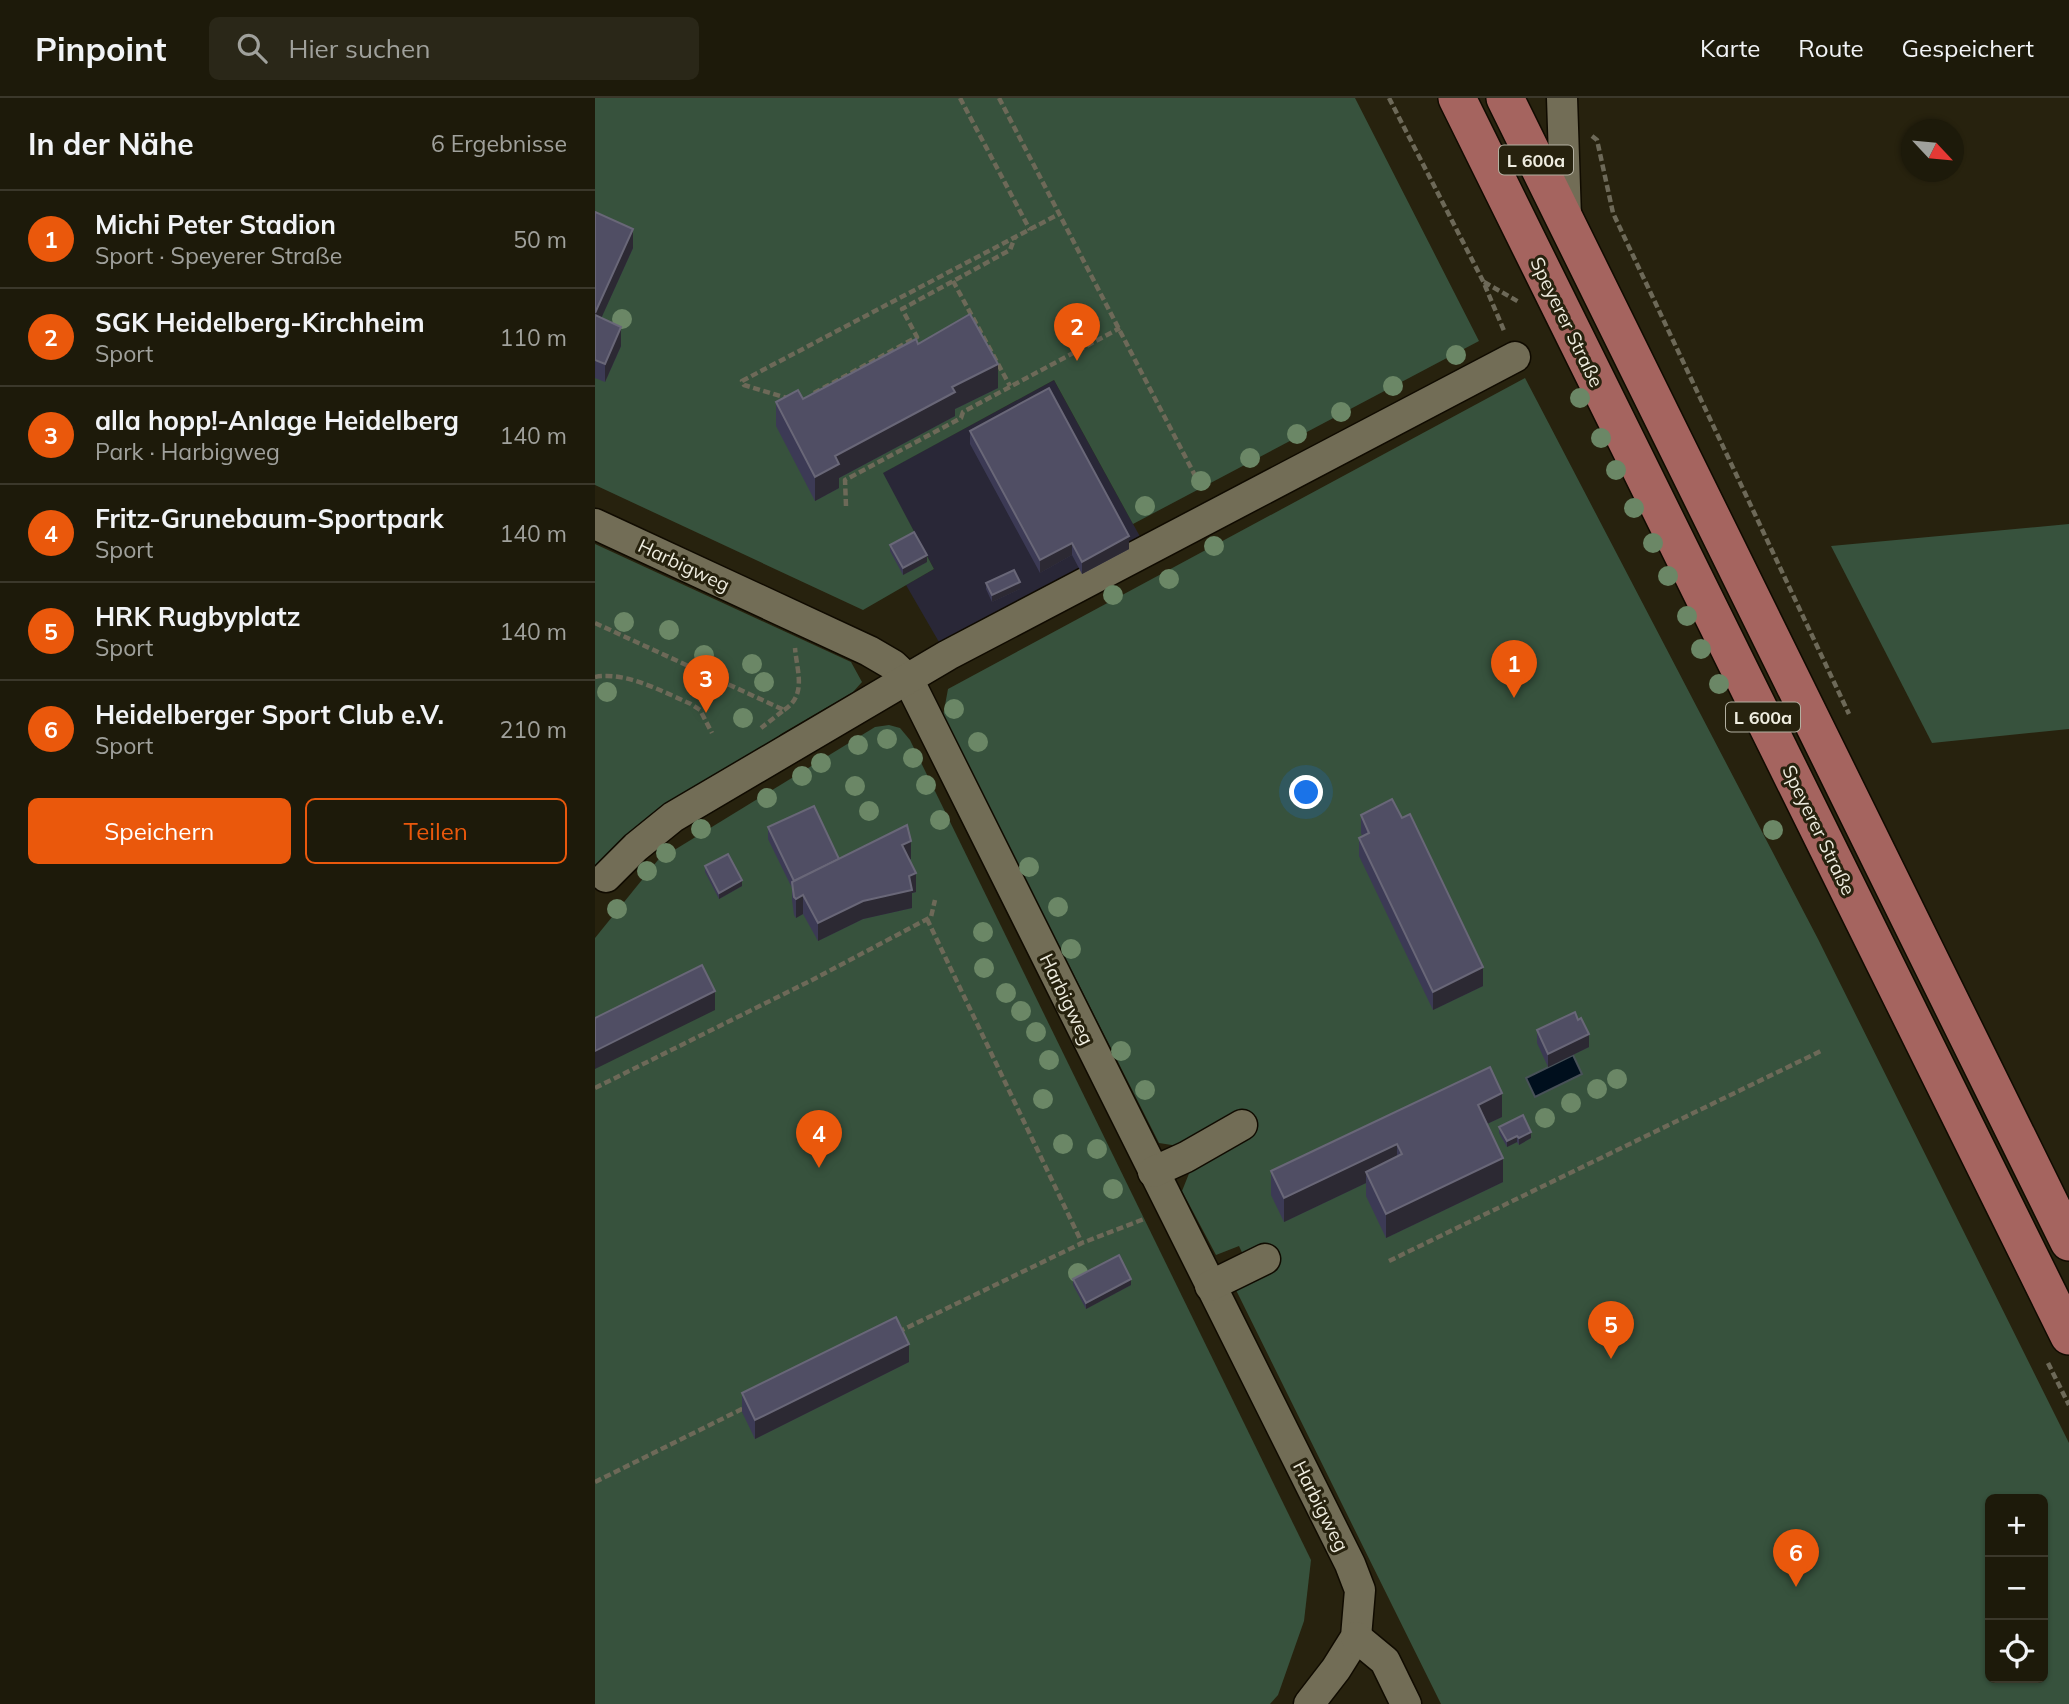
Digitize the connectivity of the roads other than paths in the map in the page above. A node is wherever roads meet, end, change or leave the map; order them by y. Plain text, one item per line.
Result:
1 (1457, 98) edge
2 (1505, 98) edge
3 (1562, 104) edge
4 (1566, 223) junction
5 (1515, 357) dead end
6 (595, 524) edge
7 (908, 679) junction
8 (606, 877) dead end
9 (1242, 1125) dead end
10 (1153, 1172) junction
11 (2069, 1242) edge
12 (1265, 1259) dead end
13 (1210, 1286) junction
14 (2069, 1336) edge
15 (1356, 1637) junction
16 (1309, 1704) edge
17 (1406, 1704) edge

1 - 14 main road, Speyerer Straße / L 600a
2 - 4 main road, L 600a
3 - 4 street
4 - 11 main road, L 600a
5 - 7 street
6 - 7 street, Harbigweg
7 - 8 street
7 - 10 street, Harbigweg
9 - 10 street
10 - 13 street, Harbigweg
12 - 13 street
13 - 15 street, Harbigweg
15 - 16 street, Harbigweg
15 - 17 street

